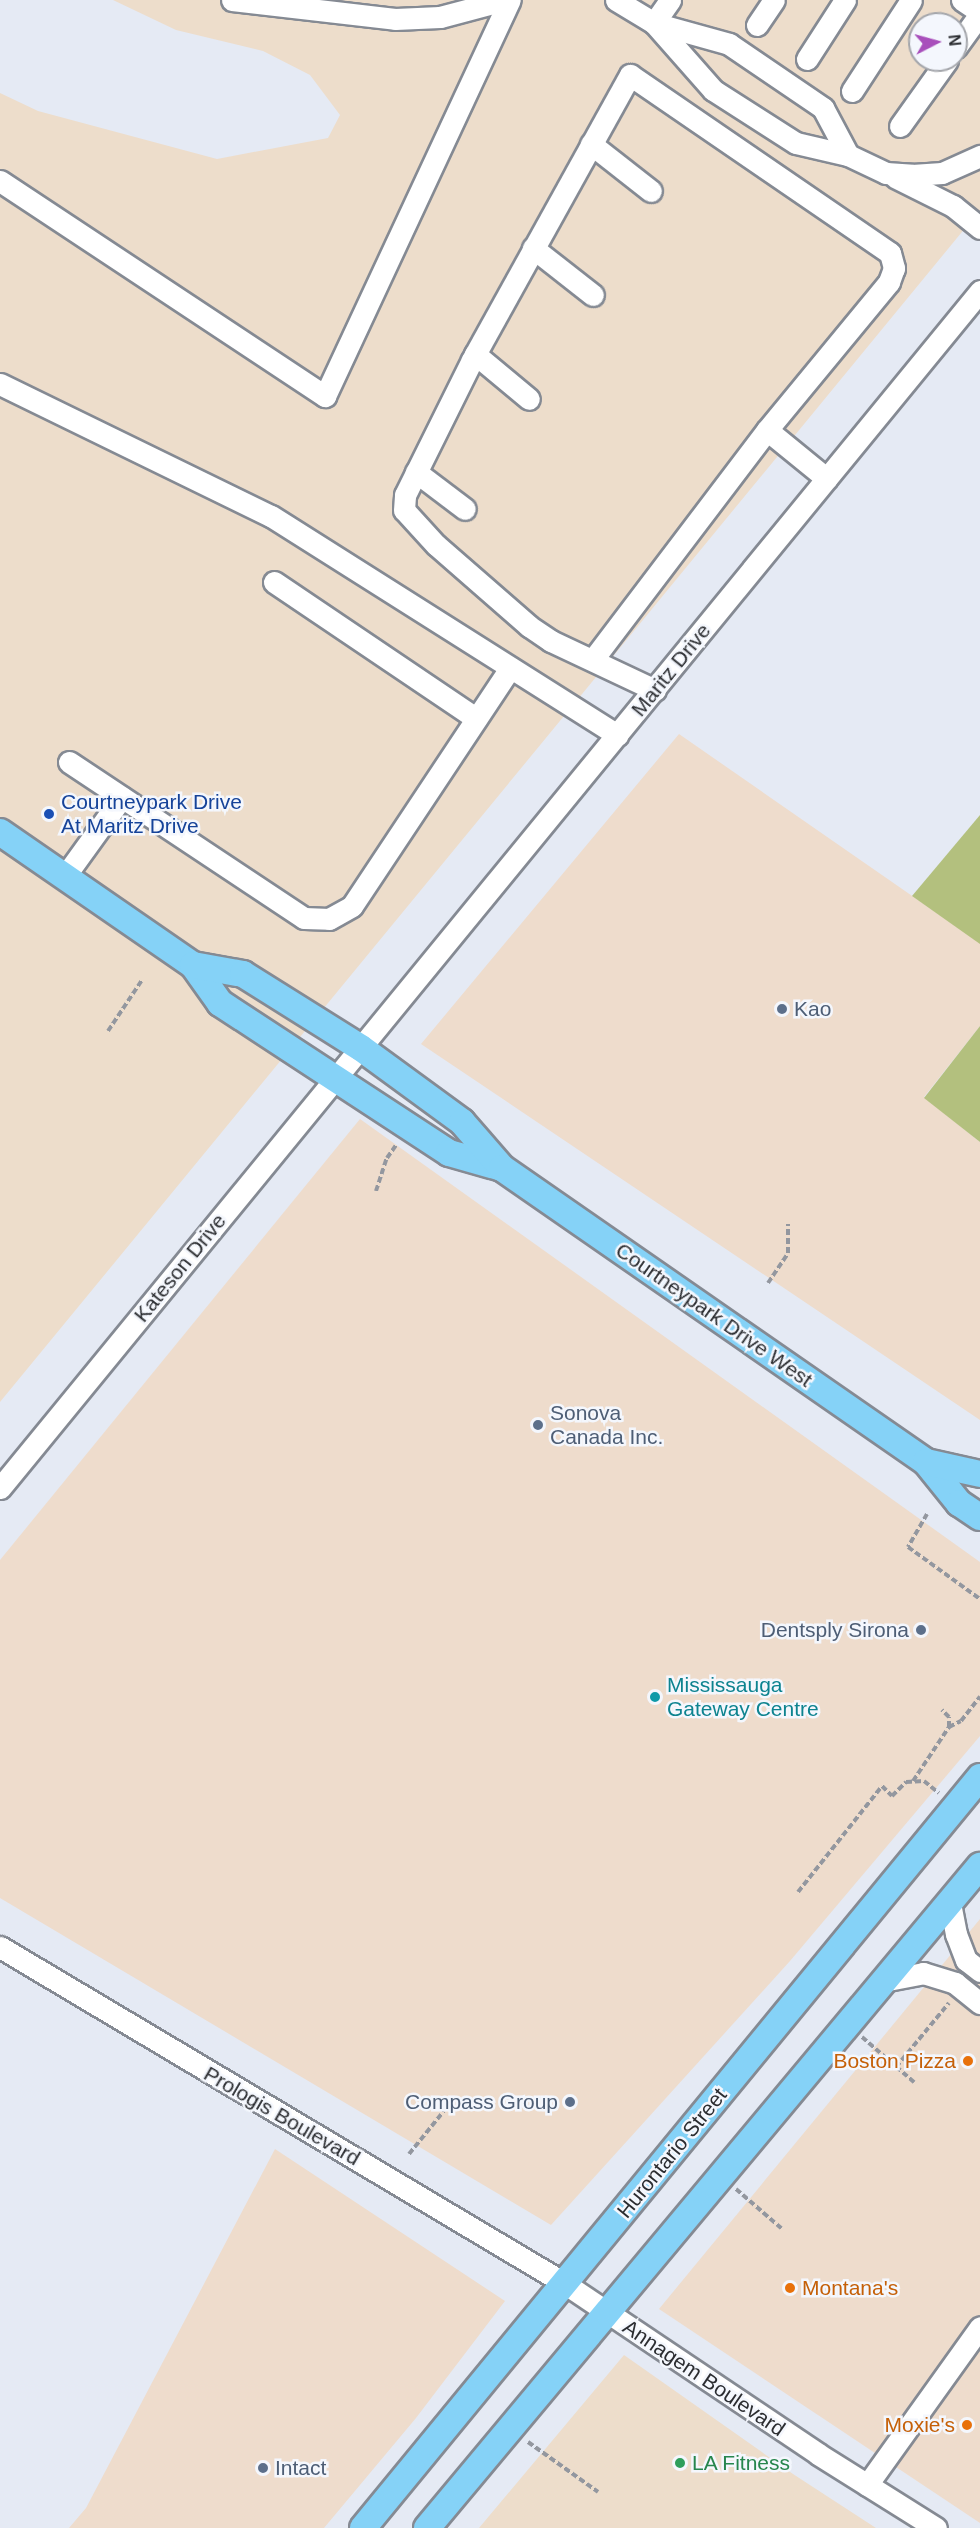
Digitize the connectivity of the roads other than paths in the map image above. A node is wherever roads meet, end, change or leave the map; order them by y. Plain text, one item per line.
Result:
1 (232, 0) edge
2 (504, 0) edge
3 (510, 0) edge
4 (616, 0) edge
5 (670, 0) edge
6 (774, 0) edge
7 (845, 0) edge
8 (911, 0) edge
9 (962, 0) edge
10 (980, 13) edge
11 (654, 23) junction
12 (757, 25) dead end
13 (968, 30) edge
14 (807, 59) dead end
15 (938, 72) edge
16 (852, 91) dead end
17 (900, 126) dead end
18 (591, 144) junction
19 (848, 155) junction
20 (980, 156) edge
21 (886, 173) junction
22 (0, 181) edge
23 (651, 191) dead end
24 (980, 228) edge
25 (533, 248) junction
26 (980, 291) edge
27 (593, 295) dead end
28 (475, 354) junction
29 (0, 384) edge
30 (529, 399) dead end
31 (767, 430) junction
32 (416, 472) junction
33 (827, 479) junction
34 (465, 509) dead end
35 (274, 582) dead end
36 (594, 658) junction
37 (510, 668) junction
38 (655, 690) junction
39 (476, 718) junction
40 (618, 735) junction
41 (69, 762) dead end
42 (122, 797) junction
43 (0, 832) edge
44 (65, 876) junction
45 (193, 965) junction
46 (361, 1048) junction
47 (336, 1078) junction
48 (502, 1167) junction
49 (926, 1462) junction
50 (980, 1474) edge
51 (0, 1488) edge
52 (980, 1517) edge
53 (980, 1777) edge
54 (980, 1866) edge
55 (950, 1903) junction
56 (0, 1947) edge
57 (980, 1971) edge
58 (888, 1980) junction
59 (980, 2003) edge
60 (564, 2283) junction
61 (608, 2314) junction
62 (980, 2327) edge
63 (867, 2485) junction
64 (363, 2528) edge
65 (427, 2528) edge
66 (936, 2528) edge

1 - 2 street
3 - 22 street
4 - 11 street
5 - 11 street
6 - 12 street
7 - 14 street
8 - 16 street
9 - 10 street
10 - 13 street
11 - 19 street
11 - 19 street
15 - 17 street
18 - 23 street
18 - 25 street
18 - 31 street
19 - 21 street
20 - 21 street
21 - 24 street
25 - 27 street
25 - 28 street
26 - 33 street, Maritz Drive
28 - 30 street
28 - 32 street
29 - 37 street
31 - 33 street
31 - 36 street
32 - 34 street
32 - 36 street
33 - 38 street, Maritz Drive
35 - 39 street
36 - 38 street
37 - 39 street
37 - 40 street
38 - 40 street, Maritz Drive
39 - 42 street
40 - 46 street, Maritz Drive
41 - 42 street
42 - 44 street
43 - 44 main road, Courtneypark Drive West
44 - 45 main road, Courtneypark Drive West
45 - 46 main road, Courtneypark Drive West
45 - 47 main road, Courtneypark Drive West
46 - 47 street, Kateson Drive
46 - 48 main road, Courtneypark Drive West
47 - 48 main road, Courtneypark Drive West
47 - 51 street, Kateson Drive
48 - 49 main road, Courtneypark Drive West
49 - 50 main road, Courtneypark Drive West
49 - 52 main road, Courtneypark Drive West
53 - 60 main road, Hurontario Street
54 - 55 main road
55 - 57 street
55 - 58 main road
56 - 60 street, Prologis Boulevard
58 - 59 street
58 - 61 main road
60 - 61 street, Annagem Boulevard
60 - 64 main road, Hurontario Street
61 - 63 street, Annagem Boulevard
61 - 65 main road
62 - 63 street
63 - 66 street, Annagem Boulevard

